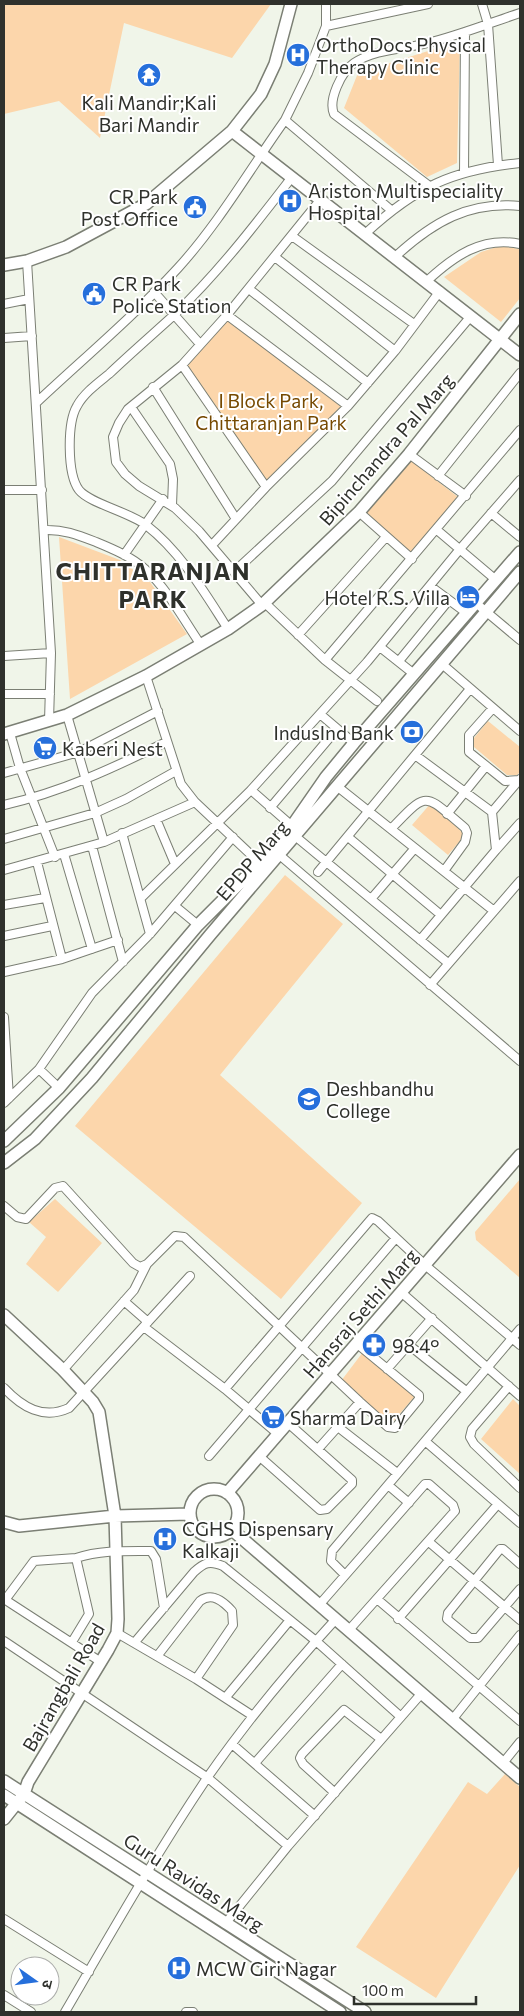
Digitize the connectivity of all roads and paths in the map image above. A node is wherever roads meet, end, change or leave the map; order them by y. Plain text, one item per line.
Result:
1 (291, 4) edge
2 (326, 4) edge
3 (428, 4) edge
4 (482, 4) edge
5 (520, 13) edge
6 (488, 24) junction
7 (326, 26) junction
8 (465, 32) junction
9 (285, 120) junction
10 (232, 131) junction
11 (261, 153) junction
12 (520, 163) edge
13 (498, 165) junction
14 (464, 173) junction
15 (292, 177) junction
16 (428, 186) junction
17 (321, 199) junction
18 (520, 206) edge
19 (392, 210) junction
20 (366, 233) junction
21 (292, 236) junction
22 (520, 244) edge
23 (396, 256) junction
24 (275, 257) junction
25 (27, 261) junction
26 (4, 264) edge
27 (428, 281) junction
28 (249, 289) junction
29 (440, 291) junction
30 (154, 292) junction
31 (30, 299) junction
32 (4, 304) edge
33 (520, 314) edge
34 (174, 315) junction
35 (227, 315) junction
36 (471, 316) junction
37 (414, 324) junction
38 (32, 336) junction
39 (4, 338) edge
40 (501, 339) junction
41 (200, 344) junction
42 (394, 351) junction
43 (520, 355) edge
44 (182, 365) junction
45 (520, 373) edge
46 (368, 383) junction
47 (153, 387) junction
48 (37, 402) junction
49 (348, 406) junction
50 (131, 407) junction
51 (520, 430) edge
52 (409, 454) junction
53 (438, 476) junction
54 (520, 480) edge
55 (266, 487) junction
56 (4, 490) edge
57 (42, 490) junction
58 (466, 496) junction
59 (163, 499) junction
60 (172, 506) junction
61 (359, 512) junction
62 (491, 513) junction
63 (236, 519) junction
64 (145, 525) junction
65 (44, 530) junction
66 (437, 530) junction
67 (386, 537) junction
68 (520, 537) edge
69 (213, 544) junction
70 (460, 549) junction
71 (520, 552) edge
72 (124, 555) junction
73 (412, 559) junction
74 (235, 571) junction
75 (520, 572) edge
76 (496, 580) junction
77 (430, 586) junction
78 (449, 600) junction
79 (263, 604) junction
80 (477, 604) junction
81 (486, 612) junction
82 (468, 614) junction
83 (228, 629) junction
84 (298, 635) junction
85 (520, 640) edge
86 (201, 645) junction
87 (380, 647) junction
88 (51, 653) junction
89 (4, 656) edge
90 (325, 660) junction
91 (399, 662) junction
92 (442, 664) junction
93 (414, 674) junction
94 (146, 676) junction
95 (351, 679) junction
96 (470, 689) junction
97 (4, 694) edge
98 (50, 694) junction
99 (378, 702) dead end
100 (493, 708) junction
101 (158, 711) junction
102 (320, 714) junction
103 (67, 715) junction
104 (49, 721) junction
105 (337, 728) junction
106 (520, 731) edge
107 (7, 733) edge
108 (166, 742) junction
109 (354, 742) junction
110 (79, 752) junction
111 (416, 755) junction
112 (486, 766) junction
113 (20, 768) junction
114 (176, 771) junction
115 (4, 774) edge
116 (520, 779) edge
117 (87, 780) junction
118 (338, 787) junction
119 (250, 790) junction
120 (465, 792) junction
121 (32, 799) junction
122 (195, 802) junction
123 (4, 805) edge
124 (270, 808) junction
125 (370, 812) junction
126 (492, 812) junction
127 (95, 813) junction
128 (447, 814) junction
129 (156, 819) junction
130 (217, 822) junction
131 (520, 823) edge
132 (43, 829) junction
133 (391, 829) junction
134 (294, 831) junction
135 (122, 833) junction
136 (233, 837) junction
137 (348, 837) junction
138 (4, 839) edge
139 (104, 842) junction
140 (92, 846) junction
141 (415, 848) junction
142 (496, 850) junction
143 (276, 852) junction
144 (64, 854) junction
145 (55, 857) junction
146 (37, 862) junction
147 (327, 862) junction
148 (175, 864) junction
149 (263, 867) junction
150 (4, 870) edge
151 (444, 871) junction
152 (318, 872) dead end
153 (393, 874) junction
154 (520, 881) edge
155 (465, 888) junction
156 (45, 898) junction
157 (141, 898) junction
158 (371, 899) junction
159 (4, 905) edge
160 (175, 906) junction
161 (494, 911) junction
162 (441, 916) junction
163 (198, 925) junction
164 (52, 926) junction
165 (150, 934) junction
166 (4, 936) edge
167 (118, 940) junction
168 (420, 940) junction
169 (92, 950) junction
170 (62, 959) junction
171 (123, 962) junction
172 (448, 963) junction
173 (4, 972) edge
174 (430, 985) junction
175 (4, 1017) edge
176 (520, 1061) edge
177 (39, 1069) junction
178 (59, 1088) junction
179 (7, 1101) edge
180 (4, 1141) edge
181 (520, 1156) edge
182 (4, 1162) edge
183 (4, 1206) edge
184 (396, 1238) junction
185 (147, 1264) junction
186 (425, 1265) junction
187 (190, 1276) dead end
188 (402, 1293) junction
189 (124, 1301) junction
190 (4, 1315) edge
191 (432, 1318) junction
192 (146, 1324) junction
193 (279, 1327) junction
194 (520, 1330) edge
195 (512, 1338) junction
196 (356, 1343) junction
197 (409, 1345) junction
198 (520, 1346) edge
199 (300, 1347) junction
200 (488, 1366) junction
201 (387, 1369) junction
202 (63, 1370) junction
203 (330, 1374) junction
204 (509, 1386) junction
205 (4, 1388) edge
206 (225, 1389) junction
207 (84, 1392) junction
208 (466, 1392) junction
209 (520, 1396) edge
210 (360, 1402) junction
211 (248, 1408) junction
212 (288, 1423) junction
213 (338, 1427) junction
214 (278, 1434) junction
215 (425, 1441) junction
216 (318, 1448) junction
217 (208, 1456) dead end
218 (259, 1456) junction
219 (397, 1474) junction
220 (388, 1485) junction
221 (520, 1488) edge
222 (227, 1493) junction
223 (409, 1502) junction
224 (498, 1504) junction
225 (189, 1514) junction
226 (115, 1516) junction
227 (520, 1523) edge
228 (5, 1527) edge
229 (231, 1528) junction
230 (428, 1542) junction
231 (116, 1551) junction
232 (76, 1558) junction
233 (449, 1560) junction
234 (520, 1564) edge
235 (345, 1575) junction
236 (472, 1581) junction
237 (520, 1589) edge
238 (4, 1599) edge
239 (377, 1599) junction
240 (320, 1604) junction
241 (505, 1607) junction
242 (164, 1608) junction
243 (336, 1618) junction
244 (398, 1619) junction
245 (290, 1620) junction
246 (520, 1620) edge
247 (349, 1630) junction
248 (117, 1632) junction
249 (520, 1635) edge
250 (4, 1641) edge
251 (316, 1641) junction
252 (72, 1642) junction
253 (135, 1642) junction
254 (158, 1655) junction
255 (101, 1662) junction
256 (342, 1664) junction
257 (196, 1679) junction
258 (479, 1687) junction
259 (82, 1693) junction
260 (422, 1694) junction
261 (226, 1697) junction
262 (253, 1716) junction
263 (401, 1717) junction
264 (452, 1720) junction
265 (520, 1721) edge
266 (381, 1739) junction
267 (520, 1742) edge
268 (232, 1744) junction
269 (255, 1763) junction
270 (503, 1764) junction
271 (208, 1778) junction
272 (520, 1778) edge
273 (4, 1781) edge
274 (335, 1793) junction
275 (13, 1798) edge
276 (315, 1816) junction
277 (4, 1818) edge
278 (288, 1846) junction
279 (147, 1871) junction
280 (140, 1883) junction
281 (4, 1919) edge
282 (225, 1924) junction
283 (89, 1972) junction
284 (4, 1995) edge
285 (344, 1999) junction
286 (31, 2012) edge
287 (65, 2012) edge
288 (186, 2012) edge
289 (194, 2012) edge
290 (338, 2012) edge
291 (365, 2012) edge

1 - 10 street
2 - 7 street
3 - 7 street
4 - 6 street
5 - 6 street
6 - 8 street
6 - 13 street
7 - 9 street
8 - 14 street
8 - 16 street
9 - 11 street
9 - 19 street
10 - 11 street
10 - 25 street
11 - 15 street
11 - 30 street
12 - 13 street
13 - 14 street
14 - 16 street
15 - 17 street
15 - 34 street
16 - 19 street
17 - 20 street
17 - 21 street
18 - 23 street
19 - 20 street
20 - 23 street
21 - 24 street
21 - 37 street
22 - 27 street
23 - 27 street
24 - 28 street
24 - 42 street
25 - 26 street
25 - 31 street
27 - 29 street
28 - 35 street
28 - 46 street
29 - 36 street
29 - 37 street
30 - 34 street
30 - 48 street
31 - 32 street
31 - 38 street
33 - 40 street, Bipinchandra Pal Marg
34 - 41 street
34 - 64 street
35 - 41 street
35 - 49 street
36 - 40 street
36 - 74 street
37 - 42 street
38 - 39 street
38 - 48 street
40 - 43 street
40 - 52 street, Bipinchandra Pal Marg
41 - 44 street
42 - 46 street
44 - 47 street
44 - 55 street
45 - 53 street
46 - 49 street
47 - 50 street
47 - 63 street
48 - 57 street
49 - 55 street
50 - 59 street
50 - 60 street
51 - 58 street
52 - 53 street
52 - 61 street, Bipinchandra Pal Marg
53 - 58 street
54 - 62 street
55 - 63 street
56 - 57 street
57 - 65 street
58 - 66 street
59 - 60 street
59 - 64 street
60 - 69 street
61 - 67 street
61 - 79 street, Bipinchandra Pal Marg
62 - 68 street
62 - 70 street
63 - 69 street
64 - 72 street
64 - 83 street
65 - 72 street
65 - 88 street
66 - 70 street
66 - 73 street
67 - 73 street
67 - 84 street
69 - 74 street
70 - 76 street
70 - 77 street
71 - 76 street, EPDP Marg
72 - 86 street
73 - 90 street
74 - 79 street
75 - 81 street, EPDP Marg
76 - 80 street, EPDP Marg
77 - 78 street
77 - 87 street
78 - 82 street
78 - 91 street
79 - 83 street, Bipinchandra Pal Marg
79 - 84 street
80 - 81 street
80 - 82 street, EPDP Marg
81 - 85 street
81 - 92 street, EPDP Marg
82 - 93 street, EPDP Marg
83 - 86 street, Bipinchandra Pal Marg
84 - 90 street
86 - 94 street, Bipinchandra Pal Marg
87 - 91 street
87 - 95 street
88 - 89 street
88 - 98 street
90 - 95 street
91 - 93 street
92 - 96 street
92 - 118 street, EPDP Marg
93 - 109 street, EPDP Marg
94 - 101 street
94 - 103 street, Bipinchandra Pal Marg
95 - 99 street
95 - 102 street
96 - 100 street
96 - 111 street
97 - 98 street
98 - 104 street
100 - 106 street
100 - 112 street
101 - 108 street
101 - 110 street
102 - 105 street
102 - 119 street
103 - 104 street, Bipinchandra Pal Marg
103 - 110 street
104 - 107 street, Bipinchandra Pal Marg
105 - 109 street
105 - 124 street
107 - 113 street
108 - 114 street
108 - 117 street
109 - 134 street, EPDP Marg
110 - 113 street
110 - 117 street
111 - 120 street
111 - 125 street
112 - 116 street
112 - 120 street
113 - 115 street
113 - 121 street
114 - 122 street
114 - 127 street
116 - 126 street
117 - 121 street
117 - 127 street
118 - 125 street
118 - 134 street, EPDP Marg
119 - 124 street
119 - 130 street
120 - 126 street
120 - 128 street
121 - 123 street
121 - 132 street
122 - 129 street
122 - 130 street
124 - 134 street
125 - 133 street
125 - 137 street
126 - 142 street
127 - 132 street
127 - 139 street
128 - 133 street
128 - 151 street
129 - 135 street
129 - 148 street
130 - 136 street
130 - 148 street
131 - 142 street
132 - 138 street
132 - 145 street
133 - 141 street
134 - 143 street, EPDP Marg
134 - 147 street
135 - 139 street
135 - 157 street
136 - 149 street
136 - 160 street
137 - 147 street
137 - 153 street
139 - 140 street
140 - 144 street
140 - 167 street
141 - 151 street
141 - 153 street
142 - 155 street
143 - 149 street, EPDP Marg
143 - 174 street
144 - 145 street
144 - 169 street
145 - 146 street
146 - 150 street
146 - 156 street
147 - 152 street
147 - 158 street
148 - 157 street
149 - 163 street, EPDP Marg
149 - 182 street, EPDP Marg
151 - 155 street
153 - 158 street
153 - 162 street
154 - 161 street
155 - 161 street
155 - 162 street
156 - 159 street
156 - 164 street
157 - 165 street
158 - 168 street
160 - 163 street
160 - 165 street
161 - 172 street
162 - 168 street
163 - 178 street, EPDP Marg
164 - 166 street
164 - 170 street
165 - 171 street
167 - 169 street
167 - 171 street
168 - 172 street
169 - 170 street
170 - 173 street
171 - 177 street
172 - 174 street
174 - 176 street
175 - 179 street
177 - 178 street
177 - 179 street
178 - 180 street, EPDP Marg
181 - 186 street, Hansraj Sethi Marg
183 - 185 street
184 - 186 street
184 - 193 street
184 - 199 street
185 - 189 street
185 - 193 street
186 - 188 street, Hansraj Sethi Marg
186 - 195 street
187 - 192 street
188 - 191 street
188 - 196 street, Hansraj Sethi Marg
189 - 192 street
189 - 202 street
190 - 202 street, Bajrangbali Road
191 - 197 street
191 - 200 street
192 - 206 street
192 - 207 street
193 - 199 street
193 - 206 street
194 - 195 street
195 - 198 street
195 - 200 street
196 - 201 street
196 - 203 street, Hansraj Sethi Marg
197 - 201 street
197 - 208 street
199 - 203 street
199 - 211 street
200 - 204 street
200 - 208 street
201 - 210 street
202 - 207 street, Bajrangbali Road
203 - 210 street
203 - 212 street, Hansraj Sethi Marg
204 - 209 street
204 - 221 street
205 - 207 street
206 - 211 street
207 - 226 street, Bajrangbali Road
208 - 215 street
210 - 213 street
211 - 214 street
211 - 217 street
212 - 214 street, Hansraj Sethi Marg
212 - 216 street
213 - 216 street
213 - 219 street
214 - 218 street, Hansraj Sethi Marg
215 - 219 street
215 - 224 street
216 - 218 street
218 - 222 street, Hansraj Sethi Marg
219 - 220 street
220 - 223 street
220 - 235 street
222 - 225 street
222 - 229 street
223 - 230 street
223 - 235 street
224 - 227 street
224 - 233 street
225 - 226 street
225 - 229 street
226 - 228 street
226 - 231 street, Bajrangbali Road
229 - 240 street
230 - 233 street
230 - 239 street
231 - 232 street
231 - 242 street
231 - 248 street, Bajrangbali Road
232 - 238 street
232 - 252 street
233 - 236 street
233 - 244 street
234 - 236 street
235 - 240 street
236 - 241 street
236 - 241 street
237 - 241 street
238 - 252 street
239 - 244 street
239 - 247 street
240 - 243 street
241 - 246 street
242 - 245 street
242 - 253 street
243 - 247 street
243 - 251 street
244 - 258 street
245 - 251 street
245 - 261 street
247 - 260 street
248 - 253 street
248 - 255 street, Bajrangbali Road
249 - 258 street
250 - 259 street
251 - 256 street
251 - 262 street
252 - 255 street
253 - 254 street
254 - 257 street
254 - 257 street
255 - 259 street, Bajrangbali Road
256 - 263 street
256 - 269 street
257 - 261 street
258 - 264 street
258 - 265 street
259 - 271 street
259 - 275 street, Bajrangbali Road
260 - 263 street
260 - 264 street
261 - 262 street
262 - 268 street
263 - 266 street
264 - 270 street
266 - 274 street
266 - 274 street
267 - 270 street
268 - 269 street
268 - 271 street
269 - 276 street
270 - 272 street
271 - 278 street
271 - 279 street
273 - 275 street, Guru Ravidas Marg
274 - 276 street
275 - 277 street
275 - 279 street, Guru Ravidas Marg
275 - 280 street, Guru Ravidas Marg
276 - 278 street
278 - 282 street
279 - 280 street
279 - 282 street, Guru Ravidas Marg
280 - 283 street
280 - 290 street, Guru Ravidas Marg
281 - 283 street
282 - 285 street, Guru Ravidas Marg
283 - 287 street
284 - 286 street
285 - 290 street
285 - 291 street, Guru Ravidas Marg
288 - 289 street

